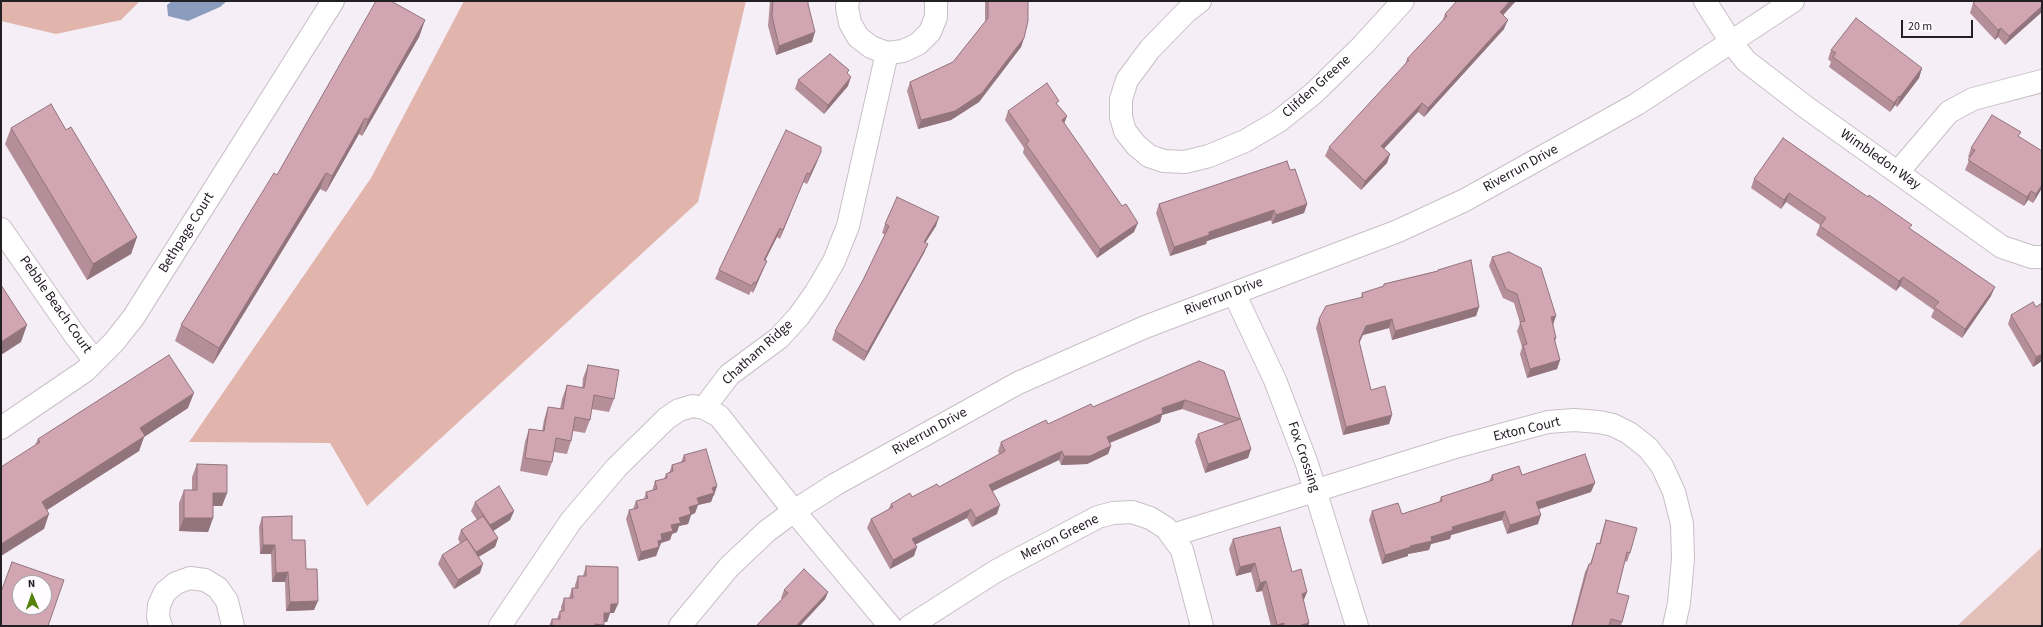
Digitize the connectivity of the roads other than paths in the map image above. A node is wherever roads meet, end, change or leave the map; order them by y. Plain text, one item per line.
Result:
1 (333, 1) edge
2 (848, 1) edge
3 (936, 1) edge
4 (1200, 1) edge
5 (1403, 1) edge
6 (1704, 1) edge
7 (1793, 1) edge
8 (1731, 42) junction
9 (887, 52) junction
10 (2042, 81) edge
11 (1898, 172) junction
12 (1, 229) edge
13 (2042, 257) edge
14 (1234, 293) junction
15 (95, 361) junction
16 (704, 408) junction
17 (1, 428) edge
18 (1315, 490) junction
19 (794, 511) junction
20 (1173, 535) junction
21 (161, 626) edge
22 (233, 626) edge
23 (500, 626) edge
24 (680, 626) edge
25 (890, 626) edge
26 (910, 626) edge
27 (1202, 626) edge
28 (1357, 626) edge
29 (1674, 626) edge

1 - 15 street, Bethpage Court
2 - 9 street
3 - 9 street
4 - 5 street, Clifden Greene
6 - 8 street
7 - 8 street, Riverrun Drive
8 - 11 street, Wimbledon Way
8 - 14 street, Riverrun Drive
9 - 16 street, Chatham Ridge
10 - 11 street
11 - 13 street, Wimbledon Way
12 - 15 street, Pebble Beach Court
14 - 18 street, Fox Crossing
14 - 19 street, Riverrun Drive
15 - 17 street, Bethpage Court
16 - 19 street
16 - 23 street
18 - 20 street, Exton Court
18 - 28 street, Fox Crossing
18 - 29 street, Exton Court
19 - 24 street, Riverrun Drive
19 - 25 street
20 - 26 street, Merion Greene
20 - 27 street, Merion Greene
21 - 22 street

